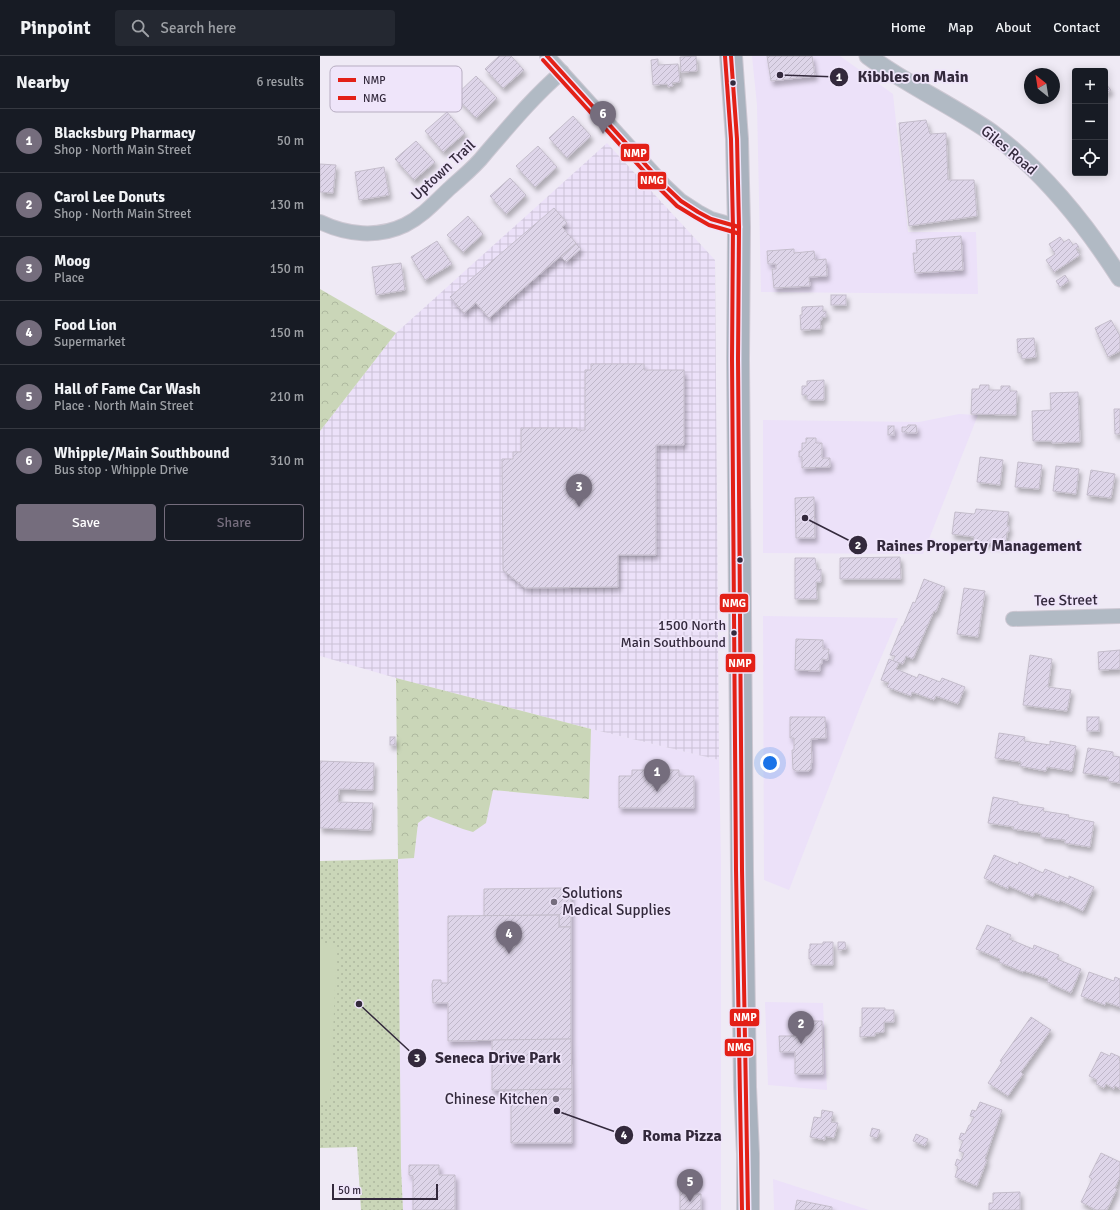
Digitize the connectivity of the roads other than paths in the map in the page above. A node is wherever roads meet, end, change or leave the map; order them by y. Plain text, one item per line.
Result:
1 (547, 56) edge
2 (731, 56) edge
3 (868, 56) edge
4 (562, 72) junction
5 (320, 222) edge
6 (739, 226) junction
7 (1120, 278) edge
8 (1120, 616) edge
9 (1013, 619) dead end
10 (748, 1210) edge

1 - 4 street
2 - 6 main road
3 - 7 street, Giles Road
4 - 5 street, Uptown Trail
4 - 6 street
6 - 10 main road
8 - 9 street, Tee Street

